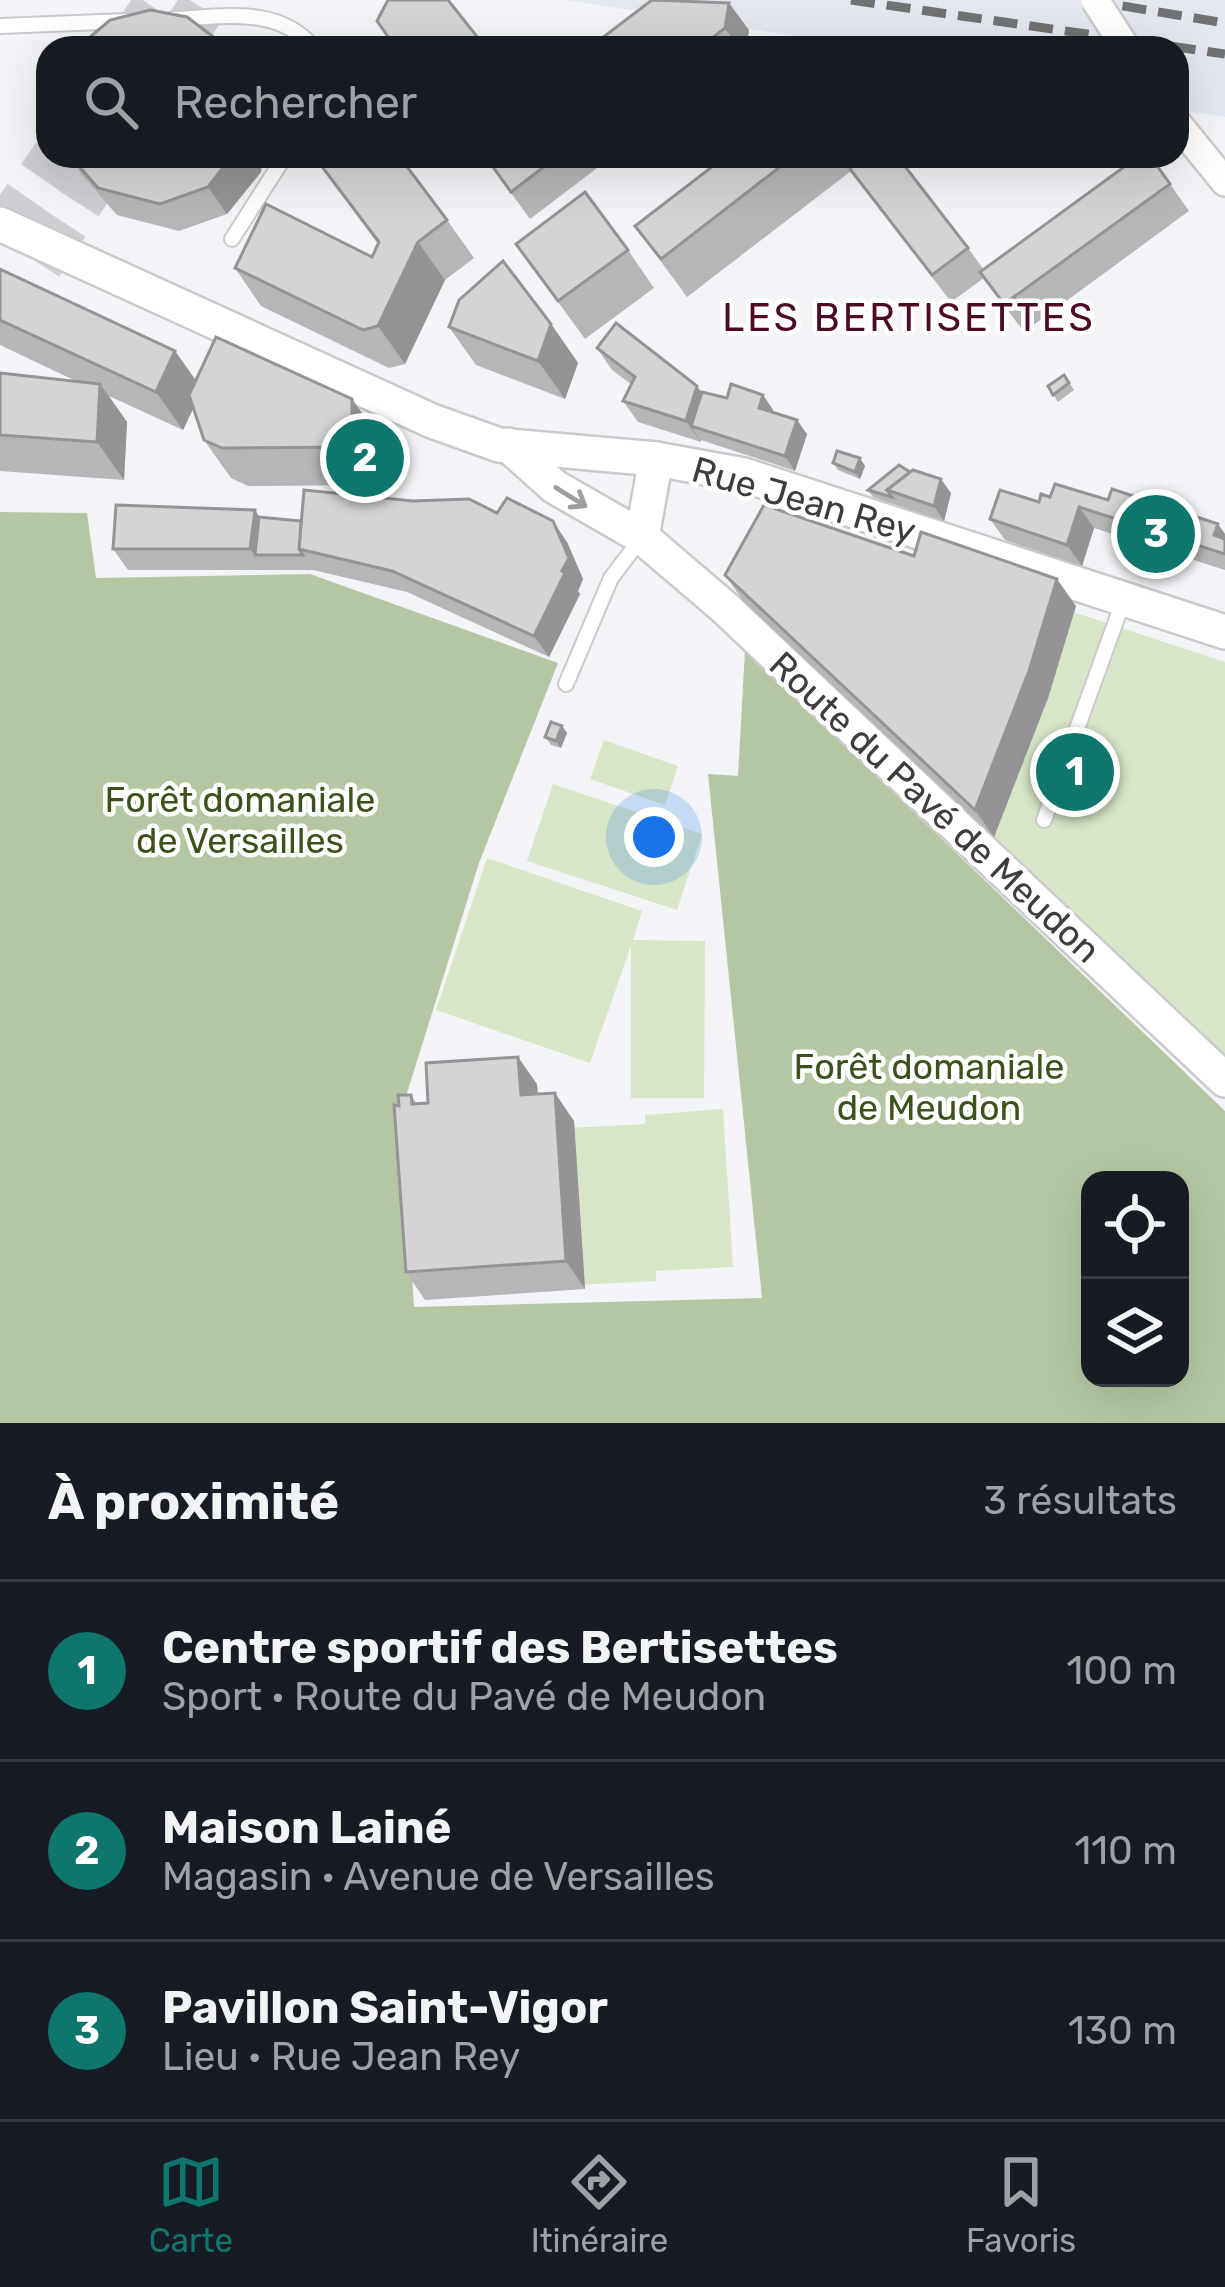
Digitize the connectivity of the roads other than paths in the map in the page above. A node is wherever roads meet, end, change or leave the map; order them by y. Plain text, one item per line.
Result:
1 (1095, 0) edge
2 (143, 20) edge
3 (167, 20) edge
4 (0, 26) edge
5 (304, 36) edge
6 (1118, 36) edge
7 (1189, 138) edge
8 (277, 168) edge
9 (1225, 182) edge
10 (0, 224) edge
11 (232, 239) dead end
12 (508, 446) junction
13 (656, 459) junction
14 (642, 537) junction
15 (1124, 599) junction
16 (1225, 632) edge
17 (566, 684) dead end
18 (1044, 820) dead end
19 (1225, 1080) edge

1 - 6 street, bridge
2 - 4 lane
3 - 5 lane
7 - 9 street
8 - 11 lane
10 - 12 street
12 - 13 street, Rue Jean Rey
12 -> 14 street, Route du Pavé de Meudon
13 - 14 street
13 - 15 street, Rue Jean Rey
14 - 17 lane
14 - 19 street, Route du Pavé de Meudon
15 - 16 street, Rue Jean Rey
15 - 18 lane

